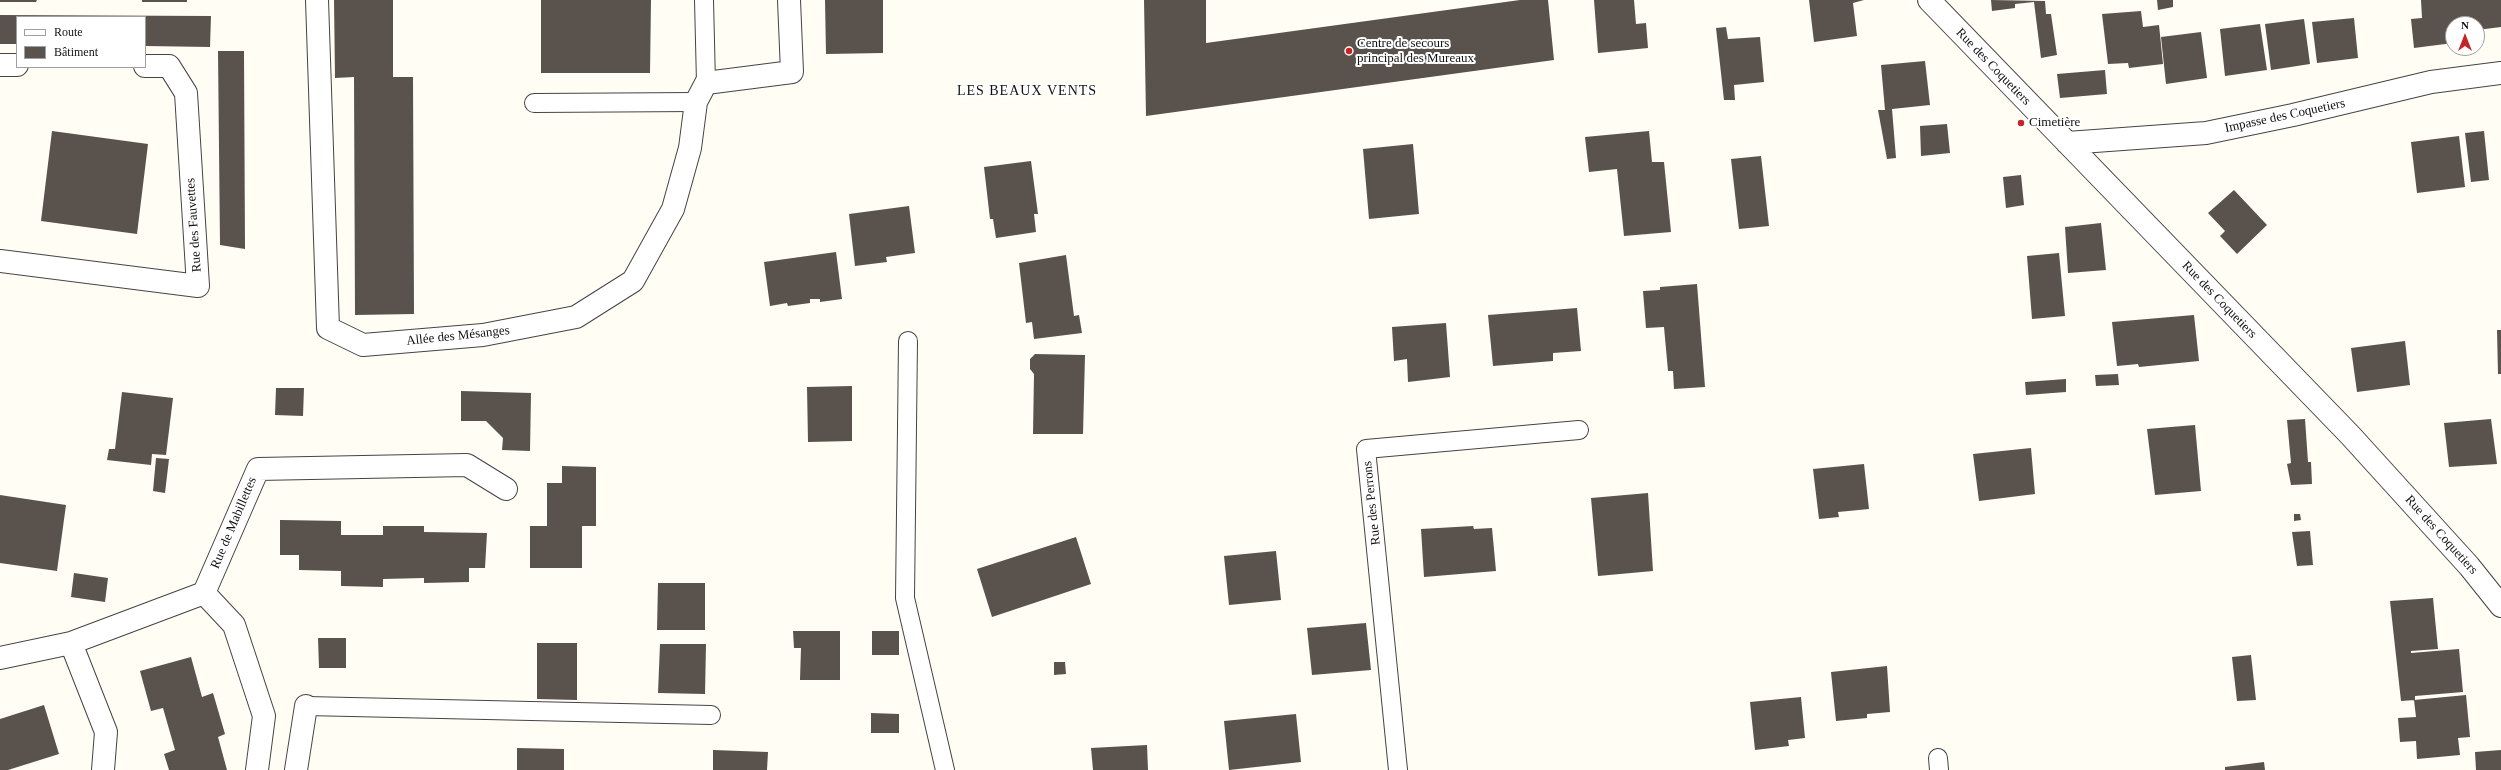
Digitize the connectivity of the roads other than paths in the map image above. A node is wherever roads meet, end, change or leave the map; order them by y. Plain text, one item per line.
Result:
1 (317, 0) edge
2 (704, 0) edge
3 (790, 0) edge
4 (1928, 0) edge
5 (0, 65) edge
6 (16, 65) edge
7 (146, 66) edge
8 (2501, 73) edge
9 (706, 83) junction
10 (696, 102) junction
11 (534, 103) dead end
12 (2067, 143) junction
13 (0, 261) edge
14 (908, 342) dead end
15 (1579, 430) dead end
16 (506, 489) dead end
17 (204, 593) junction
18 (2501, 606) edge
19 (71, 643) junction
20 (0, 658) edge
21 (306, 706) joint
22 (711, 715) dead end
23 (103, 770) edge
24 (257, 770) edge
25 (296, 770) edge
26 (945, 770) edge
27 (1398, 770) edge

1 - 10 street, Allée des Mésanges
2 - 9 lane
3 - 9 street
4 - 12 street, Rue des Coquetiers
5 - 6 street
7 - 13 street, Rue des Fauvettes
8 - 12 street, Impasse des Coquetiers
9 - 10 street, Allée des Mésanges
10 - 11 lane
12 - 18 street, Rue des Coquetiers
14 - 26 lane
15 - 27 lane, Rue des Perrons
16 - 17 street, Rue de Mabillettes
17 - 19 street
17 - 24 street
19 - 20 street
19 - 23 street
21 - 22 lane
21 - 25 street

